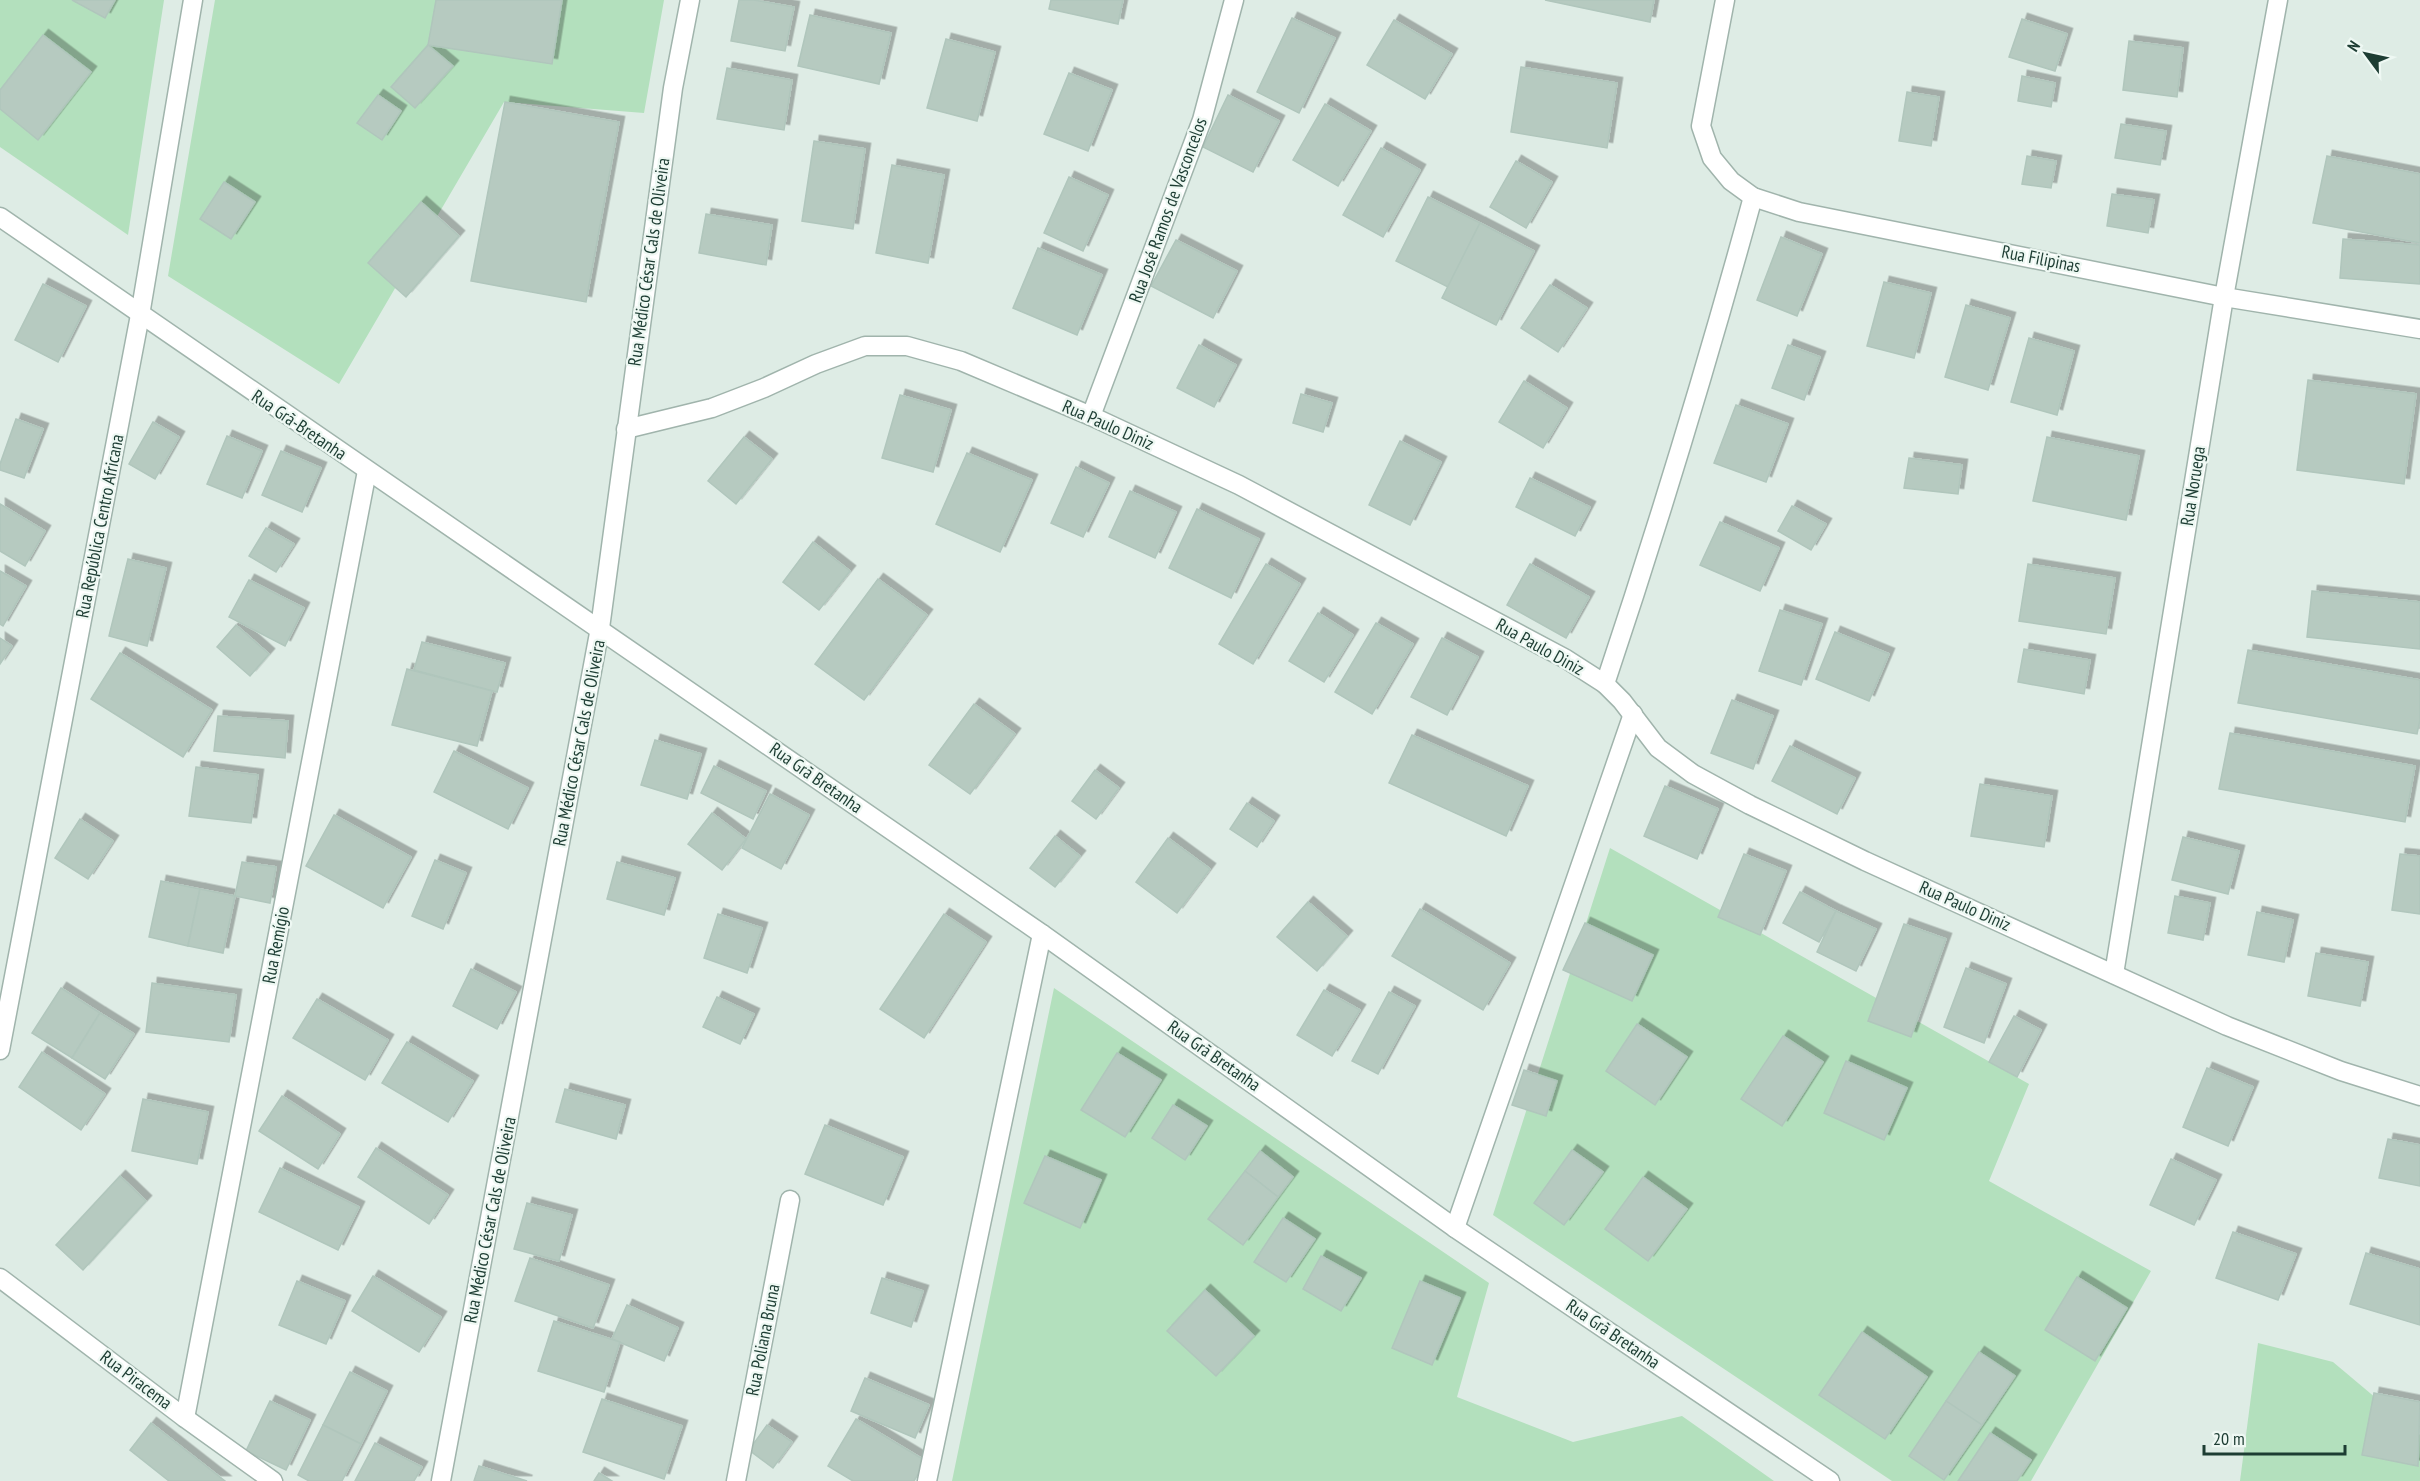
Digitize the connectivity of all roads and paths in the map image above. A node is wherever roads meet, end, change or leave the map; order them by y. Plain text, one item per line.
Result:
1 (193, 0) edge
2 (690, 0) edge
3 (1234, 0) edge
4 (1725, 0) edge
5 (2278, 0) edge
6 (1753, 197) junction
7 (0, 217) edge
8 (2224, 297) junction
9 (140, 315) junction
10 (2420, 329) edge
11 (1091, 416) junction
12 (626, 429) junction
13 (366, 471) junction
14 (600, 628) junction
15 (1605, 684) junction
16 (1633, 714) junction
17 (1042, 934) junction
18 (2114, 974) junction
19 (0, 1050) edge
20 (2420, 1096) edge
21 (790, 1200) dead end
22 (1455, 1228) junction
23 (0, 1278) edge
24 (185, 1418) junction
25 (273, 1481) edge
26 (441, 1481) edge
27 (736, 1481) edge
28 (927, 1481) edge
29 (1830, 1481) edge

1 - 9 street, Rua República Centro Africana
2 - 12 street, Rua Médico César Cals de Oliveira
3 - 11 street, Rua José Ramos de Vasconcelos
4 - 6 street, Rua Filipinas
5 - 8 street, Rua Noruega
6 - 8 street, Rua Filipinas
6 - 15 street
7 - 9 street, Rua Grã-Bretanha
8 - 10 street, Rua Filipinas
8 - 18 street, Rua Noruega
9 - 13 street, Rua Grã-Bretanha
9 - 19 street, Rua República Centro Africana
11 - 12 street, Rua Paulo Diniz
11 - 15 street, Rua Paulo Diniz
12 - 14 street, Rua Médico César Cals de Oliveira
13 - 14 street, Rua Grã-Bretanha
13 - 24 street, Rua Remígio
14 - 17 street, Rua Grã Bretanha
14 - 26 street, Rua Médico César Cals de Oliveira
15 - 16 street, Rua Paulo Diniz
16 - 18 street, Rua Paulo Diniz
16 - 22 street
17 - 22 street, Rua Grã Bretanha
17 - 28 street
18 - 20 street, Rua Paulo Diniz
21 - 27 street, Rua Poliana Bruna
22 - 29 street, Rua Grã Bretanha
23 - 24 street, Rua Piracema
24 - 25 street, Rua Piracema

